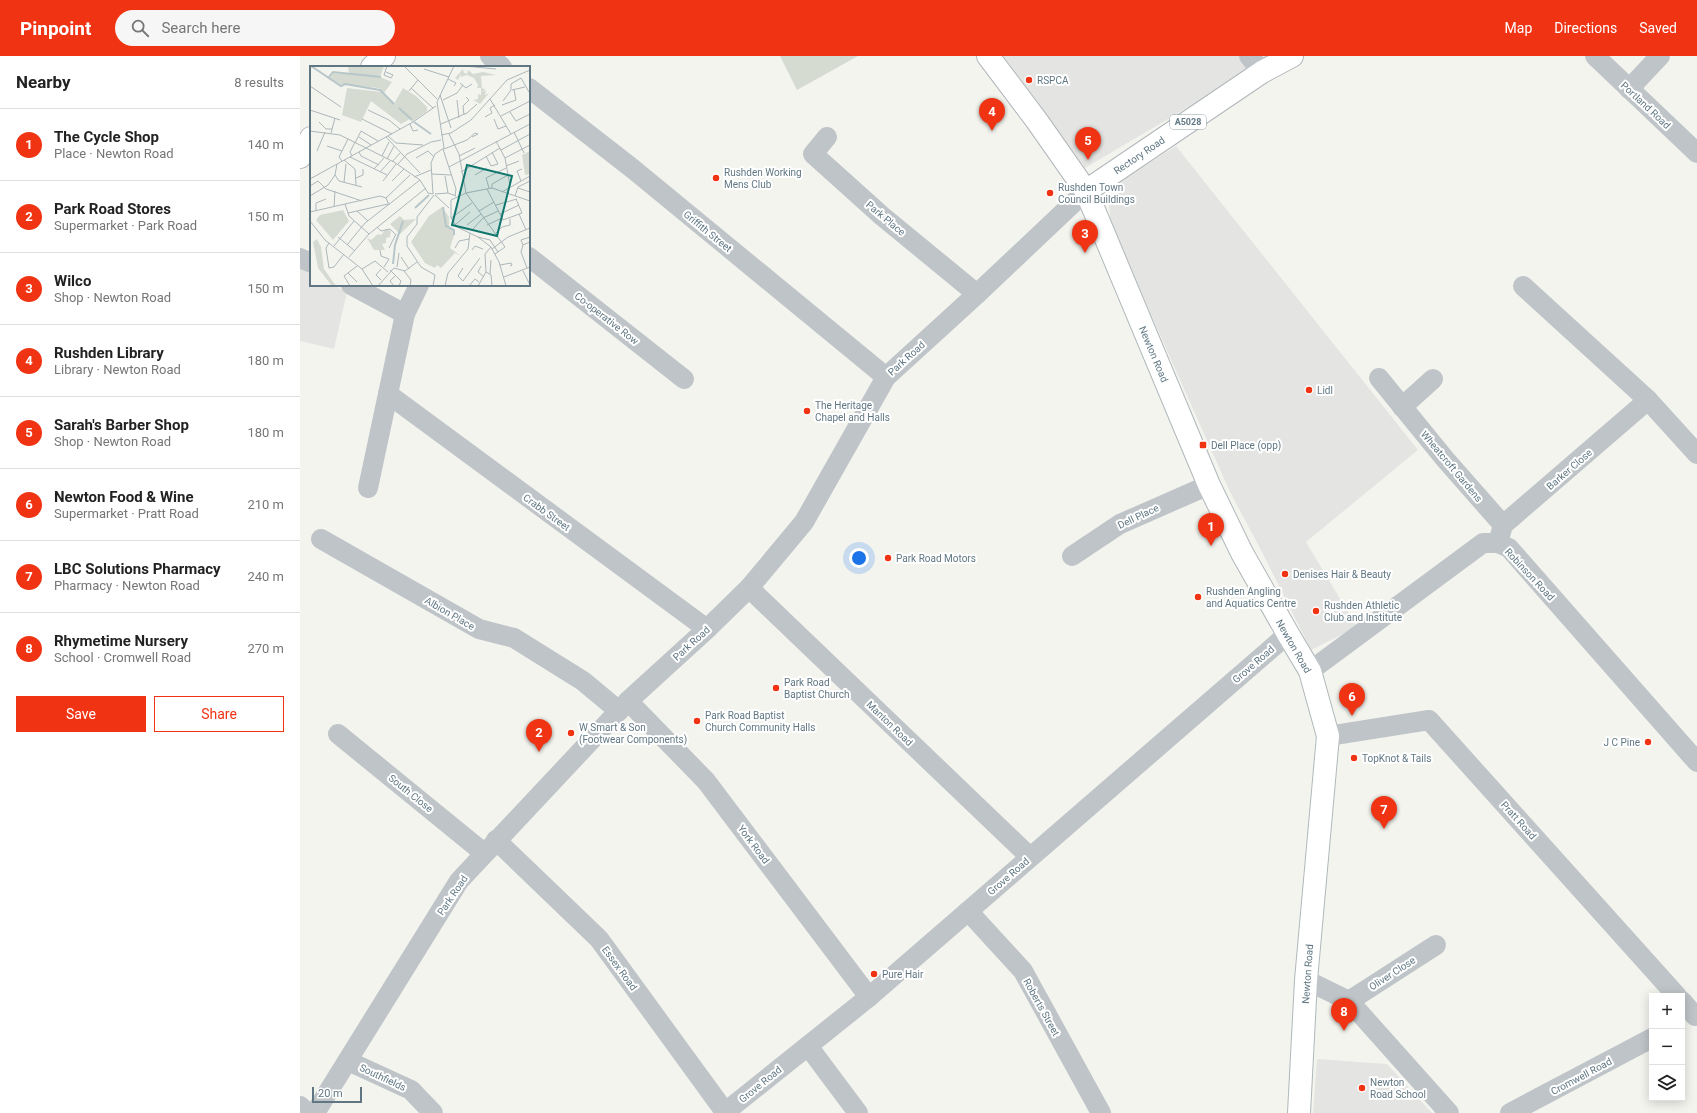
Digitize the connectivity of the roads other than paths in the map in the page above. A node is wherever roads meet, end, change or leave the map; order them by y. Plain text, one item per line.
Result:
1 (384, 56) edge
2 (490, 56) edge
3 (988, 56) edge
4 (1292, 56) edge
5 (1595, 56) edge
6 (1660, 56) edge
7 (1256, 64) edge
8 (373, 66) edge
9 (501, 66) edge
10 (530, 89) edge
11 (1629, 89) junction
12 (827, 137) dead end
13 (310, 140) edge
14 (1697, 153) edge
15 (300, 157) edge
16 (1086, 191) junction
17 (300, 258) edge
18 (530, 258) edge
19 (310, 263) edge
20 (353, 286) edge
21 (418, 286) edge
22 (1523, 286) dead end
23 (977, 294) junction
24 (404, 314) junction
25 (886, 377) junction
26 (1379, 378) dead end
27 (684, 379) dead end
28 (1433, 379) dead end
29 (388, 394) junction
30 (1648, 400) junction
31 (1402, 407) junction
32 (1697, 454) edge
33 (1209, 485) junction
34 (368, 488) dead end
35 (1500, 534) junction
36 (321, 539) dead end
37 (1072, 556) dead end
38 (749, 588) junction
39 (707, 629) junction
40 (1288, 634) junction
41 (1310, 671) junction
42 (624, 706) junction
43 (338, 734) dead end
44 (1328, 736) junction
45 (1697, 762) edge
46 (490, 847) junction
47 (1030, 857) junction
48 (968, 911) junction
49 (1436, 945) dead end
50 (1306, 980) junction
51 (1674, 993) edge
52 (869, 997) junction
53 (1349, 1001) junction
54 (1649, 1040) edge
55 (808, 1046) junction
56 (348, 1061) junction
57 (300, 1106) edge
58 (308, 1113) edge
59 (315, 1113) edge
60 (433, 1113) edge
61 (725, 1113) edge
62 (858, 1113) edge
63 (1101, 1113) edge
64 (1299, 1113) edge
65 (1449, 1113) edge
66 (1510, 1113) edge

1 - 8 street
2 - 9 street
3 - 16 street, Newton Road
4 - 7 street, Rectory Road / A5028
5 - 11 street, Portland Road
6 - 11 street
7 - 16 street, Rectory Road / A5028
10 - 25 street, Griffith Street
11 - 14 street, Portland Road
12 - 23 street, Park Place
13 - 15 street
16 - 23 street, Park Road
16 - 33 street, Newton Road
17 - 19 street
18 - 27 street, Co-operative Row
20 - 24 street
21 - 24 street
22 - 30 street
23 - 25 street, Park Road
24 - 29 street
25 - 38 street, Park Road
26 - 31 street, Wheatcroft Gardens
28 - 31 street
29 - 34 street
29 - 39 street, Crabb Street
30 - 32 street
30 - 35 street, Barker Close
31 - 35 street, Wheatcroft Gardens
33 - 37 street, Dell Place
33 - 40 street, Newton Road
35 - 41 street, Robinson Road
35 - 45 street, Robinson Road
36 - 42 street, Albion Place
38 - 39 street, Park Road
38 - 47 street, Manton Road
39 - 42 street, Park Road
40 - 41 street, Newton Road
40 - 47 street, Grove Road
41 - 44 street, Newton Road
42 - 46 street, Park Road
42 - 52 street, York Road
43 - 46 street, South Close
44 - 50 street, Newton Road
44 - 51 street, Pratt Road
46 - 56 street, Park Road
46 - 61 street, Essex Road
47 - 48 street, Grove Road
48 - 52 street, Grove Road
48 - 63 street, Roberts Street
49 - 53 street, Oliver Close
50 - 53 street
50 - 64 street, Newton Road
52 - 55 street, Grove Road
53 - 65 street
54 - 66 street, Cromwell Road
55 - 61 street, Grove Road
55 - 62 street
56 - 59 street, Park Road
56 - 60 street, Southfields
57 - 58 street

